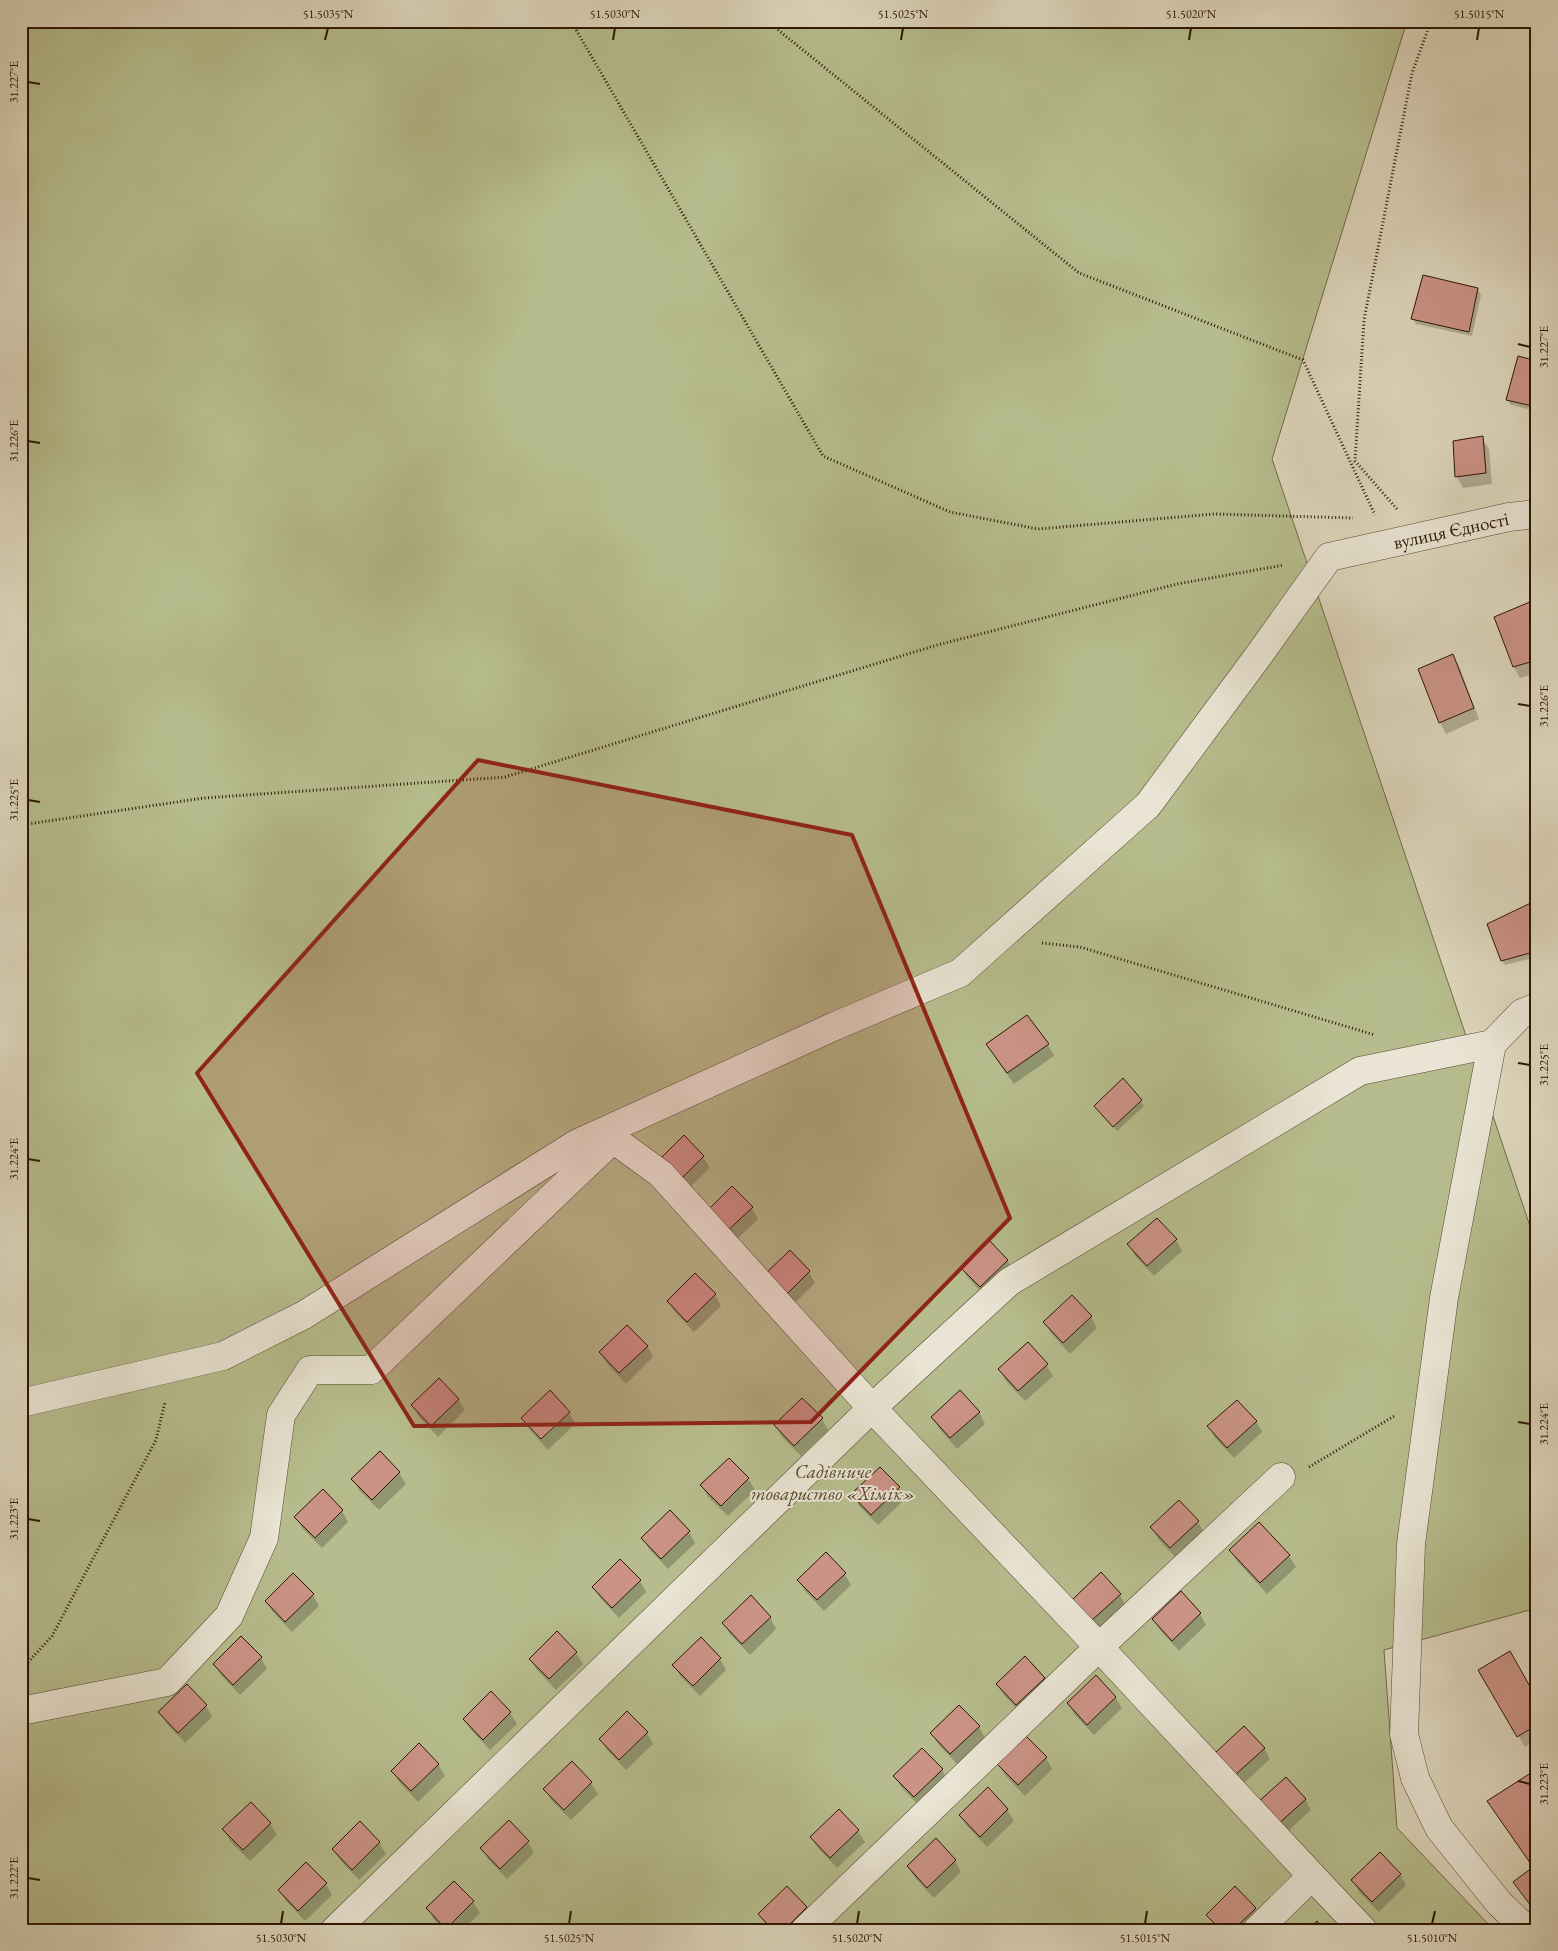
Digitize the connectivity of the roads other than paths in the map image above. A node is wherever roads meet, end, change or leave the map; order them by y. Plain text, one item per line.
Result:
1 (1537, 514) edge
2 (1537, 1008) edge
3 (1492, 1044) junction
4 (21, 1403) edge
5 (872, 1408) junction
6 (1281, 1477) road end
7 (1099, 1647) junction
8 (21, 1711) edge
9 (1312, 1876) junction
10 (334, 1930) edge
11 (805, 1930) edge
12 (1257, 1930) edge
13 (1363, 1930) edge
14 (1527, 1930) edge

1 - 4 street, вулиця Єдності
2 - 3 street
3 - 5 street
3 - 14 street
5 - 7 street
5 - 8 street
5 - 10 street
6 - 7 street
7 - 9 street
7 - 11 street
9 - 12 street
9 - 13 street

